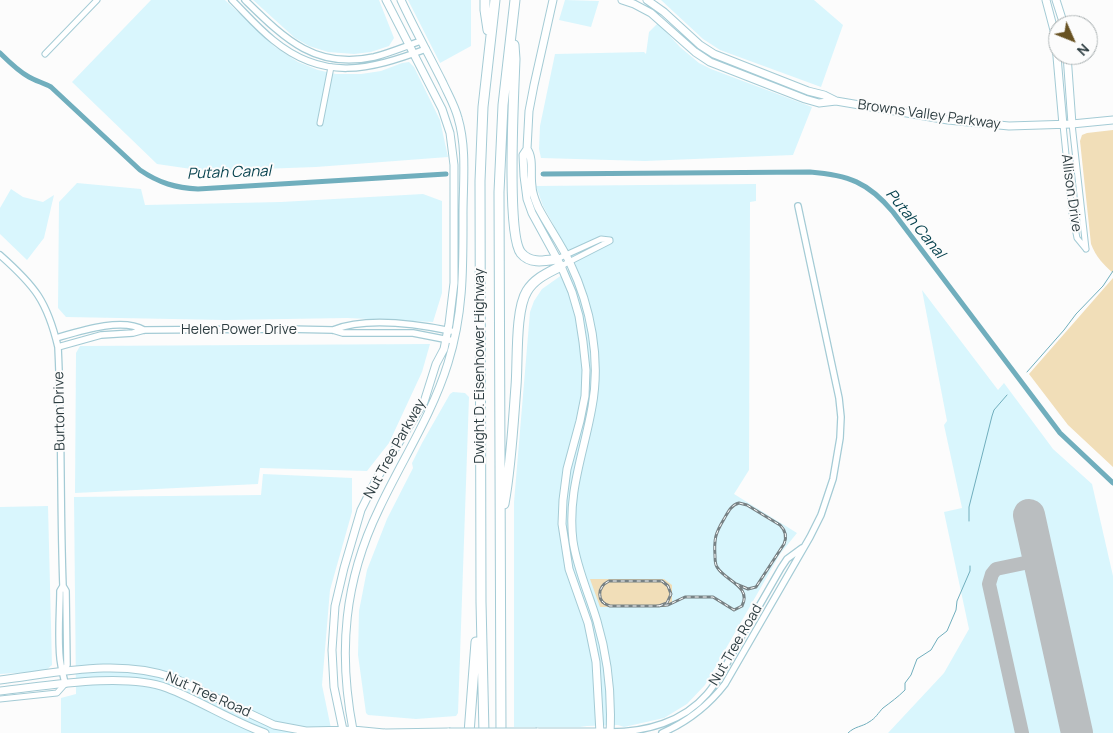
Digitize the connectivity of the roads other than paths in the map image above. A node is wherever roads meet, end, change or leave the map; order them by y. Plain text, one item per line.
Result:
1 (97, 0) edge
2 (232, 0) edge
3 (245, 0) edge
4 (386, 0) edge
5 (401, 0) edge
6 (485, 0) edge
7 (494, 0) edge
8 (514, 0) edge
9 (553, 0) edge
10 (622, 0) edge
11 (647, 0) edge
12 (1046, 0) edge
13 (1056, 0) edge
14 (1061, 15) edge
15 (512, 24) junction
16 (665, 25) junction
17 (692, 38) junction
18 (490, 40) junction
19 (421, 41) junction
20 (408, 45) junction
21 (426, 49) junction
22 (44, 54) dead end
23 (412, 54) junction
24 (703, 58) junction
25 (738, 64) junction
26 (1068, 65) edge
27 (331, 67) junction
28 (738, 74) junction
29 (774, 78) junction
30 (779, 90) junction
31 (811, 92) junction
32 (836, 101) junction
33 (1113, 120) edge
34 (320, 123) dead end
35 (1072, 124) junction
36 (1063, 125) junction
37 (798, 206) dead end
38 (0, 255) edge
39 (563, 260) junction
40 (144, 330) junction
41 (333, 330) junction
42 (452, 331) junction
43 (56, 338) junction
44 (450, 340) junction
45 (58, 347) junction
46 (586, 366) junction
47 (592, 406) junction
48 (582, 409) junction
49 (579, 461) junction
50 (500, 529) junction
51 (804, 547) junction
52 (781, 568) junction
53 (788, 573) junction
54 (480, 602) junction
55 (64, 672) junction
56 (0, 680) edge
57 (65, 684) junction
58 (0, 691) edge
59 (0, 699) edge
60 (501, 731) edge
61 (343, 732) edge
62 (353, 732) edge
63 (449, 732) edge
64 (600, 732) edge
65 (610, 732) edge
66 (265, 733) edge
67 (384, 733) edge
68 (469, 733) edge
69 (484, 733) edge
70 (662, 733) edge

1 - 22 street
2 - 27 street
3 - 20 street
4 - 20 main road, Nut Tree Parkway
5 - 19 main road, Nut Tree Parkway
6 - 18 highway
7 - 18 highway, Dwight D. Eisenhower Highway
8 - 15 highway, Dwight D. Eisenhower Highway
9 - 39 main road
10 - 16 main road, Browns Valley Parkway
11 - 17 main road, Browns Valley Parkway
12 - 36 main road, Allison Drive
13 - 14 main road
15 - 39 highway
15 - 50 highway, Dwight D. Eisenhower Highway
16 - 17 main road
16 - 24 main road, Browns Valley Parkway
17 - 25 main road, Browns Valley Parkway
18 - 54 highway, Dwight D. Eisenhower Highway
19 - 20 street
19 - 21 main road, Nut Tree Parkway
20 - 23 main road, Nut Tree Parkway
21 - 23 street
21 - 42 main road, Nut Tree Parkway
23 - 27 street
23 - 42 main road, Nut Tree Parkway
24 - 25 main road
24 - 28 main road, Browns Valley Parkway
25 - 28 main road
25 - 29 main road, Browns Valley Parkway
26 - 35 main road, Allison Drive
27 - 34 street
28 - 29 main road
28 - 30 main road, Browns Valley Parkway
29 - 31 main road, Browns Valley Parkway
30 - 31 main road
30 - 32 main road, Browns Valley Parkway
31 - 32 main road, Browns Valley Parkway
32 - 36 main road, Browns Valley Parkway
33 - 35 main road, Browns Valley Parkway
35 - 36 main road, Browns Valley Parkway
35 - 36 street, Allison Drive
37 - 51 street, Nut Tree Road
38 - 43 street, Burton Drive
39 - 39 street
39 - 46 main road
39 - 47 main road
39 - 50 highway
40 - 41 street, Helen Power Drive
40 - 43 street, Helen Power Drive
40 - 45 street, Helen Power Drive
41 - 42 street, Helen Power Drive
41 - 44 street, Helen Power Drive
42 - 44 main road, Nut Tree Parkway
43 - 45 street, Burton Drive
44 - 61 main road, Nut Tree Parkway
44 - 62 main road, Nut Tree Parkway
45 - 55 street, Burton Drive
46 - 47 main road
46 - 48 main road
47 - 49 main road
48 - 49 main road
48 - 64 main road
49 - 65 main road
50 - 60 highway, Dwight D. Eisenhower Highway
51 - 52 street, Nut Tree Road
51 - 53 street, Nut Tree Road
52 - 53 street
52 - 65 street, Nut Tree Road
53 - 70 street, Nut Tree Road
54 - 68 highway
54 - 69 highway, Dwight D. Eisenhower Highway
55 - 56 main road, Nut Tree Road
55 - 57 street, Burton Drive
55 - 61 main road, Nut Tree Road
57 - 58 main road, Nut Tree Road
57 - 59 street, Nut Tree Road
57 - 66 main road, Nut Tree Road
61 - 62 main road, Nut Tree Road
62 - 67 main road, Nut Tree Road
63 - 64 main road, Nut Tree Road, bridge
63 - 67 main road, Nut Tree Road
64 - 65 main road, Nut Tree Road

